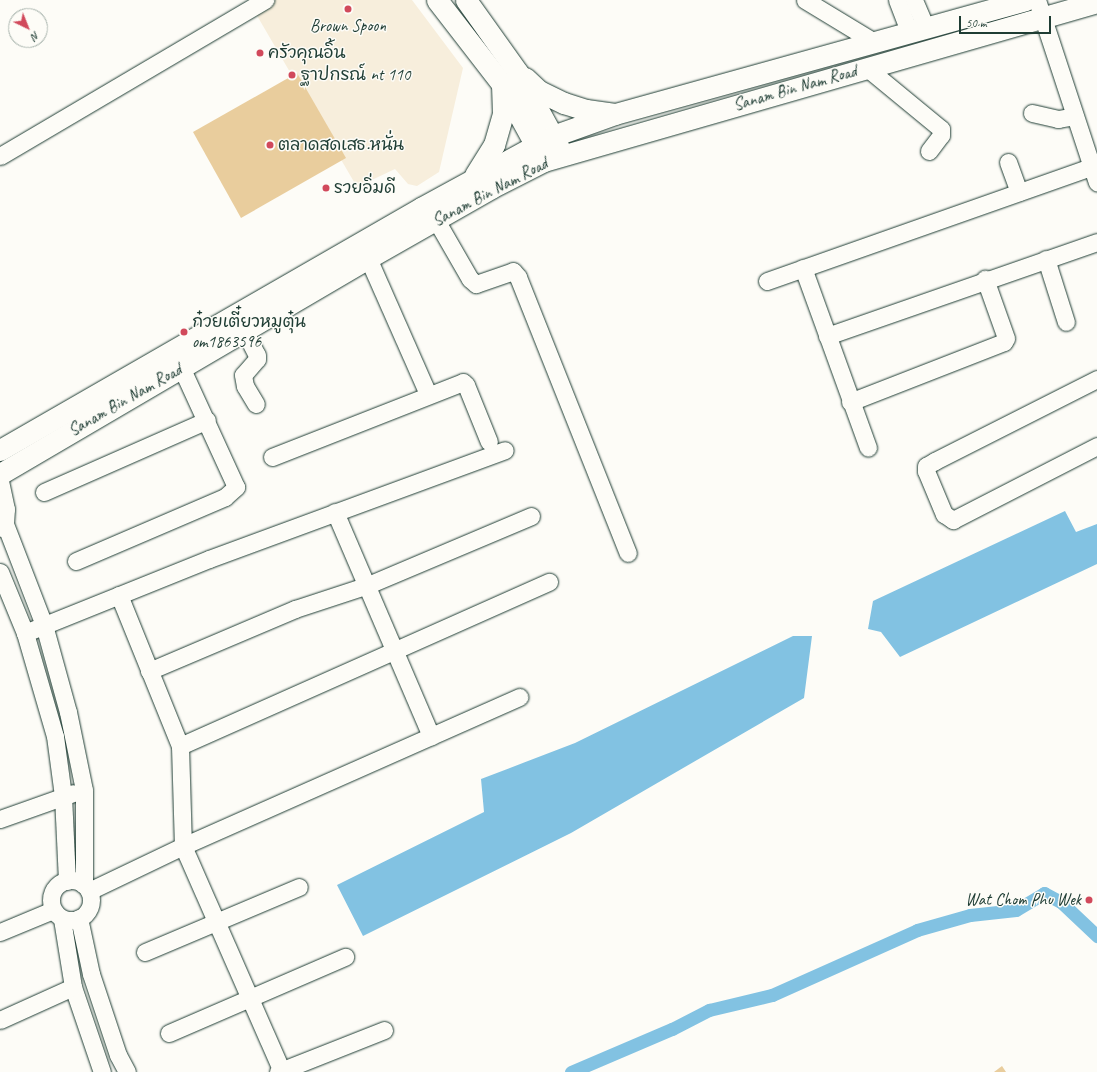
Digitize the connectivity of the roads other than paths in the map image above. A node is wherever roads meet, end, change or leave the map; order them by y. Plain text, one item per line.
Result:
1 (265, 0) edge
2 (438, 0) edge
3 (466, 0) edge
4 (805, 0) edge
5 (897, 0) edge
6 (914, 0) edge
7 (1025, 0) edge
8 (1097, 2) edge
9 (1040, 8) edge
10 (926, 28) junction
11 (874, 42) junction
12 (949, 45) junction
13 (916, 54) junction
14 (867, 68) junction
15 (510, 79) junction
16 (615, 114) junction
17 (1032, 114) dead end
18 (1075, 116) junction
19 (549, 149) junction
20 (929, 151) dead end
21 (0, 156) edge
22 (1008, 162) dead end
23 (1095, 172) edge
24 (471, 180) junction
25 (1020, 192) junction
26 (436, 220) junction
27 (1097, 242) edge
28 (368, 258) junction
29 (1046, 259) junction
30 (803, 268) junction
31 (985, 279) junction
32 (767, 281) dead end
33 (1066, 322) dead end
34 (244, 330) junction
35 (827, 336) junction
36 (181, 367) junction
37 (1097, 379) edge
38 (428, 394) junction
39 (850, 402) junction
40 (256, 404) dead end
41 (207, 420) junction
42 (32, 442) junction
43 (488, 442) dead end
44 (1097, 446) edge
45 (868, 448) dead end
46 (0, 450) edge
47 (505, 450) dead end
48 (272, 457) dead end
49 (0, 474) edge
50 (0, 481) edge
51 (44, 492) dead end
52 (335, 512) junction
53 (531, 516) dead end
54 (2, 526) edge
55 (628, 553) dead end
56 (76, 561) dead end
57 (0, 572) edge
58 (549, 582) dead end
59 (368, 585) junction
60 (118, 595) junction
61 (44, 625) junction
62 (25, 634) junction
63 (395, 651) junction
64 (149, 671) junction
65 (519, 697) dead end
66 (431, 736) junction
67 (180, 746) junction
68 (84, 790) junction
69 (63, 796) junction
70 (0, 819) edge
71 (183, 846) junction
72 (67, 881) junction
73 (299, 887) dead end
74 (86, 888) junction
75 (58, 914) junction
76 (80, 918) junction
77 (216, 921) junction
78 (0, 932) edge
79 (145, 952) dead end
80 (345, 957) dead end
81 (73, 987) junction
82 (250, 1000) junction
83 (0, 1020) edge
84 (384, 1030) dead end
85 (169, 1033) dead end
86 (118, 1055) junction
87 (95, 1070) edge
88 (127, 1072) edge
89 (280, 1072) edge

1 - 21 street
2 - 15 main road
3 - 15 main road
4 - 11 street
5 - 10 street
6 - 10 street
7 - 10 main road, Sanam Bin Nam Road
8 - 9 main road, Sanam Bin Nam Road
9 - 12 main road, Sanam Bin Nam Road
9 - 18 street
10 - 11 main road, Sanam Bin Nam Road
10 - 12 main road
10 - 13 main road
11 - 16 main road, Sanam Bin Nam Road
12 - 13 main road, Sanam Bin Nam Road
13 - 14 main road, Sanam Bin Nam Road
14 - 19 main road, Sanam Bin Nam Road
14 - 20 street
15 - 16 main road
15 - 19 main road
15 - 24 main road
16 - 19 main road, Sanam Bin Nam Road
17 - 18 street
18 - 23 street
19 - 24 main road, Sanam Bin Nam Road
19 - 26 main road, Sanam Bin Nam Road
22 - 25 street
23 - 25 street
24 - 42 main road, Sanam Bin Nam Road
25 - 30 street
26 - 28 main road, Sanam Bin Nam Road
26 - 55 street
27 - 29 street
28 - 34 main road, Sanam Bin Nam Road
28 - 38 street
29 - 31 street
29 - 33 street
30 - 32 street
30 - 35 street
31 - 35 street
31 - 39 street
34 - 36 main road, Sanam Bin Nam Road
34 - 40 street
35 - 39 street
36 - 41 street
36 - 42 main road, Sanam Bin Nam Road
37 - 44 street
38 - 43 street
38 - 48 street
39 - 45 street
41 - 51 street
41 - 56 street
42 - 46 main road, Sanam Bin Nam Road
42 - 49 main road, Sanam Bin Nam Road
47 - 52 street
50 - 54 street
52 - 59 street
52 - 60 street
53 - 59 street
54 - 61 street
57 - 62 street
58 - 63 street
59 - 63 street
59 - 64 street
60 - 61 street
60 - 64 street
61 - 62 street
61 - 68 street
62 - 69 street
63 - 66 street
63 - 67 street
64 - 67 street
65 - 66 street
66 - 71 street
67 - 71 street
68 - 69 street
68 - 74 street
69 - 70 street
69 - 72 street
71 - 74 street
71 - 77 street
72 - 74 street
72 - 75 street
73 - 77 street
74 - 76 street
75 - 76 street
75 - 78 street
75 - 81 street
76 - 86 street
77 - 79 street
77 - 82 street
80 - 82 street
81 - 83 street
81 - 87 street
82 - 85 street
82 - 89 street
84 - 89 street
86 - 87 street
86 - 88 street

